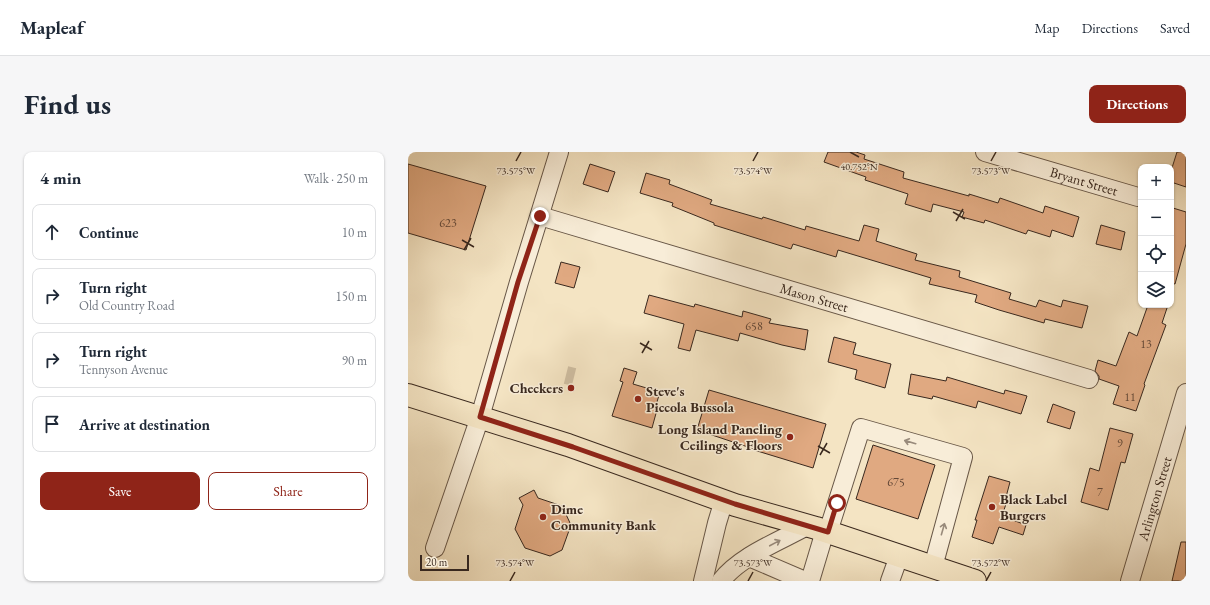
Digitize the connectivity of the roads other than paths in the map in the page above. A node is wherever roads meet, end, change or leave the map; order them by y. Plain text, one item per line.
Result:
1 (559, 152) edge
2 (984, 152) edge
3 (1138, 197) dead end
4 (540, 216) junction
5 (1088, 379) dead end
6 (1186, 393) edge
7 (408, 395) edge
8 (480, 417) junction
9 (724, 500) junction
10 (820, 530) junction
11 (435, 548) dead end
12 (899, 556) junction
13 (749, 557) junction
14 (933, 567) junction
15 (703, 581) edge
16 (721, 581) edge
17 (805, 581) edge
18 (810, 581) edge
19 (890, 581) edge
20 (975, 581) edge
21 (1130, 581) edge

1 - 4 street
2 - 3 street, Bryant Street
4 - 5 street, Mason Street
4 - 8 street
6 - 21 street, Arlington Street
7 - 8 main road
8 - 9 main road
8 - 11 street
9 - 10 main road
9 - 15 street
10 - 12 main road
13 -> 10 street
14 -> 10 street
10 - 18 street
12 - 14 main road
12 - 19 street
13 - 16 street
13 - 17 street
14 - 20 main road

